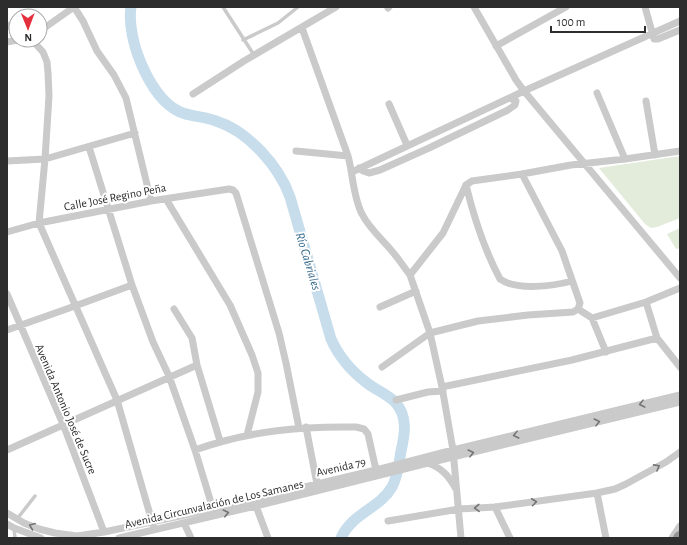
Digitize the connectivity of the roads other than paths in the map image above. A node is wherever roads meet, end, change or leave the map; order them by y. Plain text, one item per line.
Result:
1 (74, 7) edge
2 (223, 7) edge
3 (298, 7) edge
4 (336, 7) edge
5 (474, 7) edge
6 (566, 7) edge
7 (645, 7) edge
8 (680, 21) edge
9 (48, 25) edge
10 (302, 28) junction
11 (680, 30) edge
12 (652, 34) junction
13 (243, 40) junction
14 (496, 46) junction
15 (39, 48) edge
16 (254, 55) junction
17 (524, 91) junction
18 (597, 93) dead end
19 (193, 94) dead end
20 (510, 98) junction
21 (646, 101) dead end
22 (389, 104) dead end
23 (136, 133) junction
24 (407, 145) junction
25 (89, 147) junction
26 (296, 151) dead end
27 (680, 151) edge
28 (655, 155) junction
29 (348, 156) junction
30 (45, 158) junction
31 (625, 159) junction
32 (7, 161) edge
33 (584, 163) junction
34 (359, 168) junction
35 (352, 172) junction
36 (522, 174) junction
37 (466, 185) junction
38 (166, 199) junction
39 (151, 201) junction
40 (109, 210) junction
41 (39, 223) junction
42 (7, 232) edge
43 (410, 275) junction
44 (680, 278) edge
45 (572, 281) junction
46 (132, 285) junction
47 (680, 288) edge
48 (416, 291) junction
49 (7, 294) edge
50 (646, 302) junction
51 (75, 306) junction
52 (380, 307) dead end
53 (174, 309) dead end
54 (578, 309) junction
55 (592, 318) junction
56 (19, 325) junction
57 (7, 330) edge
58 (430, 333) junction
59 (657, 338) junction
60 (606, 352) junction
61 (197, 365) junction
62 (382, 367) dead end
63 (680, 367) edge
64 (169, 376) junction
65 (443, 389) junction
66 (680, 395) edge
67 (116, 400) junction
68 (396, 400) dead end
69 (680, 402) edge
70 (63, 424) junction
71 (303, 427) junction
72 (247, 435) junction
73 (220, 441) junction
74 (8, 447) edge
75 (195, 450) junction
76 (680, 452) edge
77 (454, 453) junction
78 (419, 462) junction
79 (427, 463) junction
80 (376, 470) junction
81 (384, 471) junction
82 (317, 484) junction
83 (457, 492) junction
84 (597, 493) junction
85 (35, 496) dead end
86 (256, 506) junction
87 (495, 507) junction
88 (213, 509) junction
89 (459, 509) junction
90 (7, 513) edge
91 (17, 519) junction
92 (388, 521) dead end
93 (152, 522) junction
94 (184, 523) junction
95 (7, 524) edge
96 (680, 526) edge
97 (14, 528) junction
98 (104, 532) junction
99 (151, 533) edge
100 (15, 538) edge
101 (41, 538) edge
102 (120, 538) edge
103 (191, 538) edge
104 (268, 538) edge
105 (461, 538) edge
106 (510, 538) edge
107 (606, 538) edge
108 (672, 538) edge

1 - 9 street
1 - 23 street
2 - 13 lane
3 - 13 lane
4 - 10 street
5 - 14 street
6 - 14 street
7 - 12 street
8 - 12 street
10 - 16 street
10 - 29 street
11 - 12 street
12 - 17 street
13 - 16 lane
14 - 17 street
15 - 30 street
16 - 19 street
17 - 20 street
17 - 33 street
18 - 31 street
20 - 24 street
20 - 34 street
21 - 28 street
22 - 24 street
23 - 25 street
23 - 39 street
24 - 34 street
25 - 30 street
25 - 40 street
26 - 29 street
27 - 28 street
28 - 31 street
29 - 35 street
30 - 32 street
30 - 41 street
31 - 33 street
33 - 36 street
33 - 44 street
34 - 35 street
35 - 43 street
36 - 37 street
36 - 45 street
37 - 43 street
37 - 45 street
38 - 39 street, Calle José Regino Peña
38 - 71 street, Calle José Regino Peña
38 - 72 street
39 - 40 street, Calle José Regino Peña
40 - 41 street, Calle José Regino Peña
40 - 46 street
41 - 42 street, Calle José Regino Peña
41 - 51 street
43 - 48 street
45 - 54 street
46 - 51 street
46 - 64 street
47 - 50 street
48 - 52 street
48 - 58 street
49 - 56 street, Avenida Antonio José de Sucre
50 - 55 street
50 - 59 street
51 - 56 street
51 - 67 street
53 - 61 street
54 - 55 street
54 - 58 street
55 - 60 street
56 - 57 street
56 - 70 street, Avenida Antonio José de Sucre
58 - 62 street
58 - 65 street
59 - 60 street
59 - 63 street
60 - 65 street
61 - 64 street
61 - 73 street
64 - 67 street
64 - 75 street
65 - 68 street
65 - 77 street
66 -> 77 street, Avenida 79
67 - 70 street
67 - 93 street
77 -> 69 street, Avenida 79
70 - 74 street
70 - 98 street, Avenida Antonio José de Sucre
71 - 72 street
71 - 80 street
71 - 82 street
72 - 73 street
73 - 75 street
75 - 88 street
84 -> 76 street
77 - 78 street, Avenida 79
77 - 79 street, Avenida 79
77 - 83 street
78 - 79 street, Avenida 79
78 - 81 street, Avenida 79
79 - 83 street
80 - 81 street, Avenida 79
80 - 82 street, Avenida 79
81 - 86 street, Avenida Circunvalación de Los Samanes
82 - 88 street, Avenida 79
83 - 89 street
87 -> 84 street
84 - 107 street
85 - 91 lane
94 -> 86 street, Avenida Circunvalación de Los Samanes
86 - 104 street
87 -> 89 street
87 - 106 street
88 - 93 street, Avenida 79
89 - 92 street
89 - 105 street
90 - 91 street, Avenida 79
98 -> 91 street, Avenida 79
93 - 98 street, Avenida 79
93 - 99 street
94 - 99 street, Avenida Circunvalación de Los Samanes
94 - 103 street
95 - 97 street
96 - 108 street
97 - 100 lane
97 - 101 street
99 - 102 street, Avenida Circunvalación de Los Samanes

